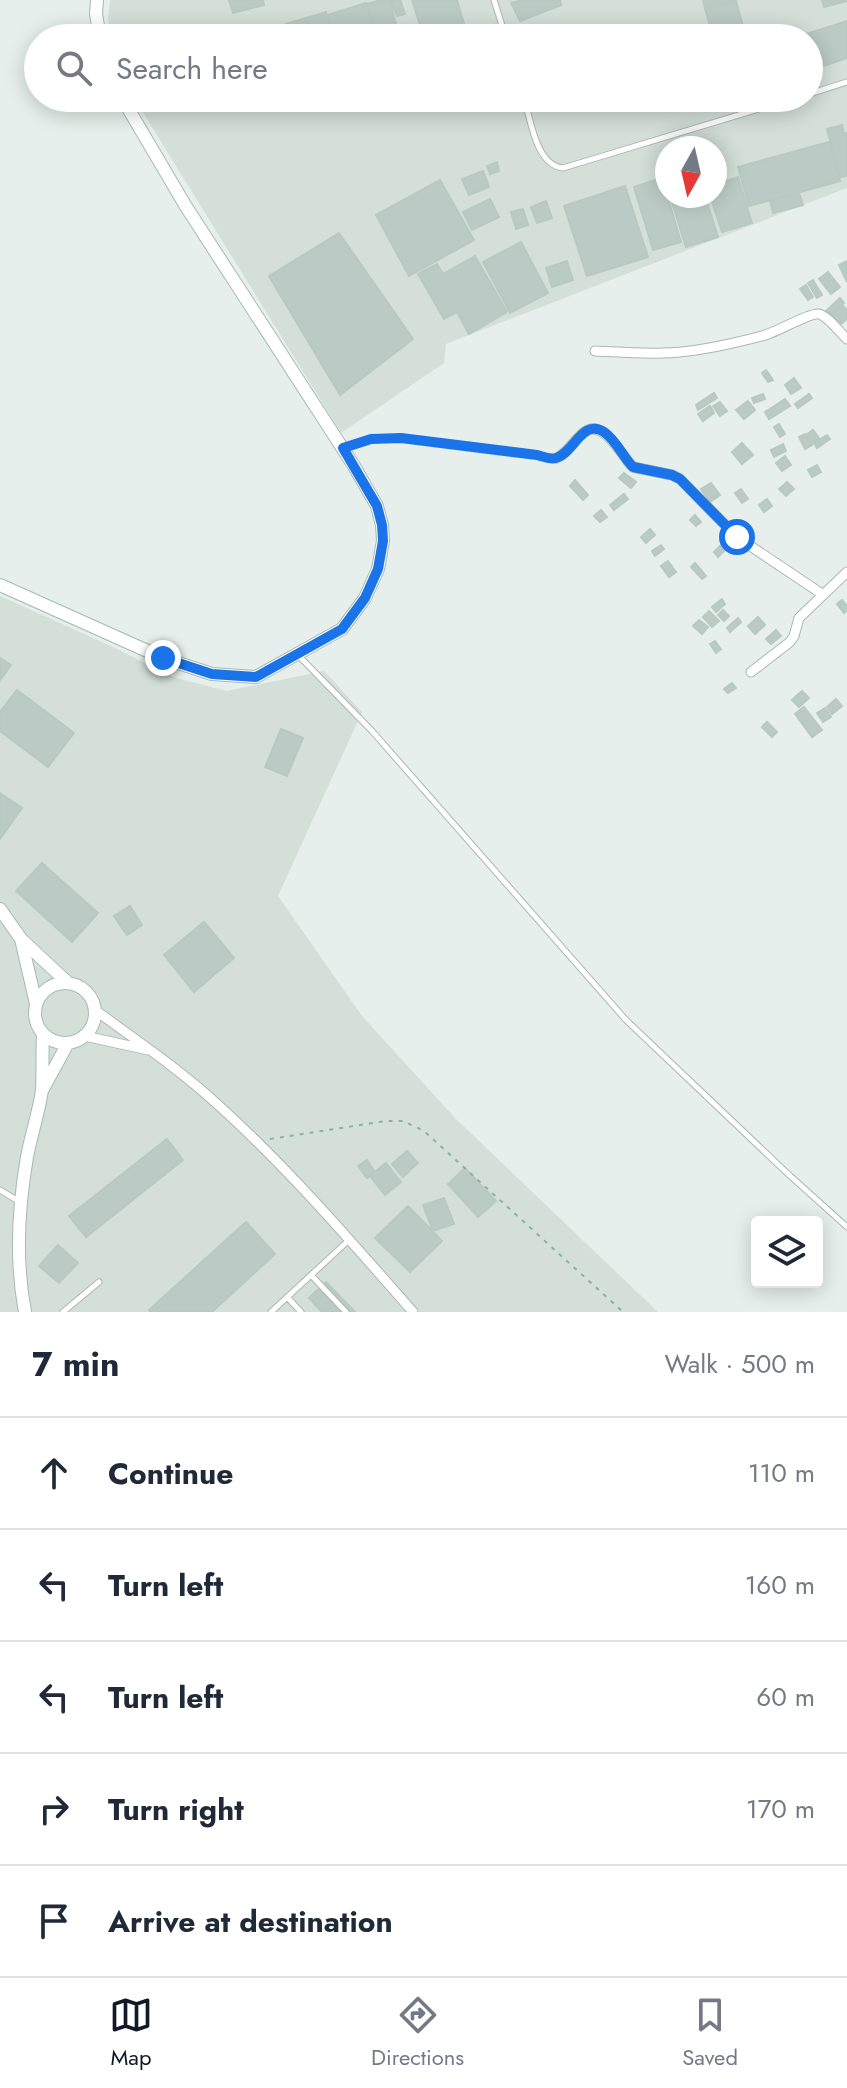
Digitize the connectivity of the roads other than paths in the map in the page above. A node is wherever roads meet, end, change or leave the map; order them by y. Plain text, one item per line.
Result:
1 (97, 0) edge
2 (494, 0) edge
3 (98, 24) edge
4 (502, 24) edge
5 (847, 82) edge
6 (823, 90) edge
7 (130, 112) edge
8 (528, 112) edge
9 (749, 112) edge
10 (847, 339) edge
11 (595, 351) dead end
12 (557, 458) road end
13 (847, 572) edge
14 (0, 585) edge
15 (822, 594) junction
16 (297, 654) junction
17 (751, 672) dead end
18 (0, 909) edge
19 (21, 939) junction
20 (68, 983) junction
21 (36, 1004) junction
22 (95, 1010) junction
23 (43, 1034) junction
24 (85, 1036) junction
25 (68, 1043) junction
26 (151, 1051) junction
27 (42, 1091) junction
28 (0, 1190) edge
29 (21, 1203) junction
30 (847, 1227) edge
31 (349, 1240) junction
32 (311, 1275) junction
33 (99, 1282) dead end
34 (287, 1297) junction
35 (25, 1312) edge
36 (63, 1312) edge
37 (271, 1312) edge
38 (301, 1312) edge
39 (346, 1312) edge
40 (413, 1312) edge

1 - 3 main road
2 - 4 lane
5 - 6 lane
7 - 16 main road
8 - 9 lane
10 - 11 street
12 - 15 street
13 - 15 street
14 - 16 main road
15 - 17 street
16 - 30 lane
18 - 19 main road
19 - 20 main road
19 - 21 main road
20 - 21 main road
20 - 22 main road
21 - 23 main road
22 - 24 main road
22 - 26 street
23 - 25 main road
23 - 27 main road
24 - 25 main road
24 - 26 street
25 - 27 main road
26 - 31 street
27 - 29 main road
28 - 29 lane
29 - 35 main road
31 - 32 lane
31 - 40 street
32 - 34 lane
32 - 39 lane
33 - 36 lane
34 - 37 lane
34 - 38 lane

